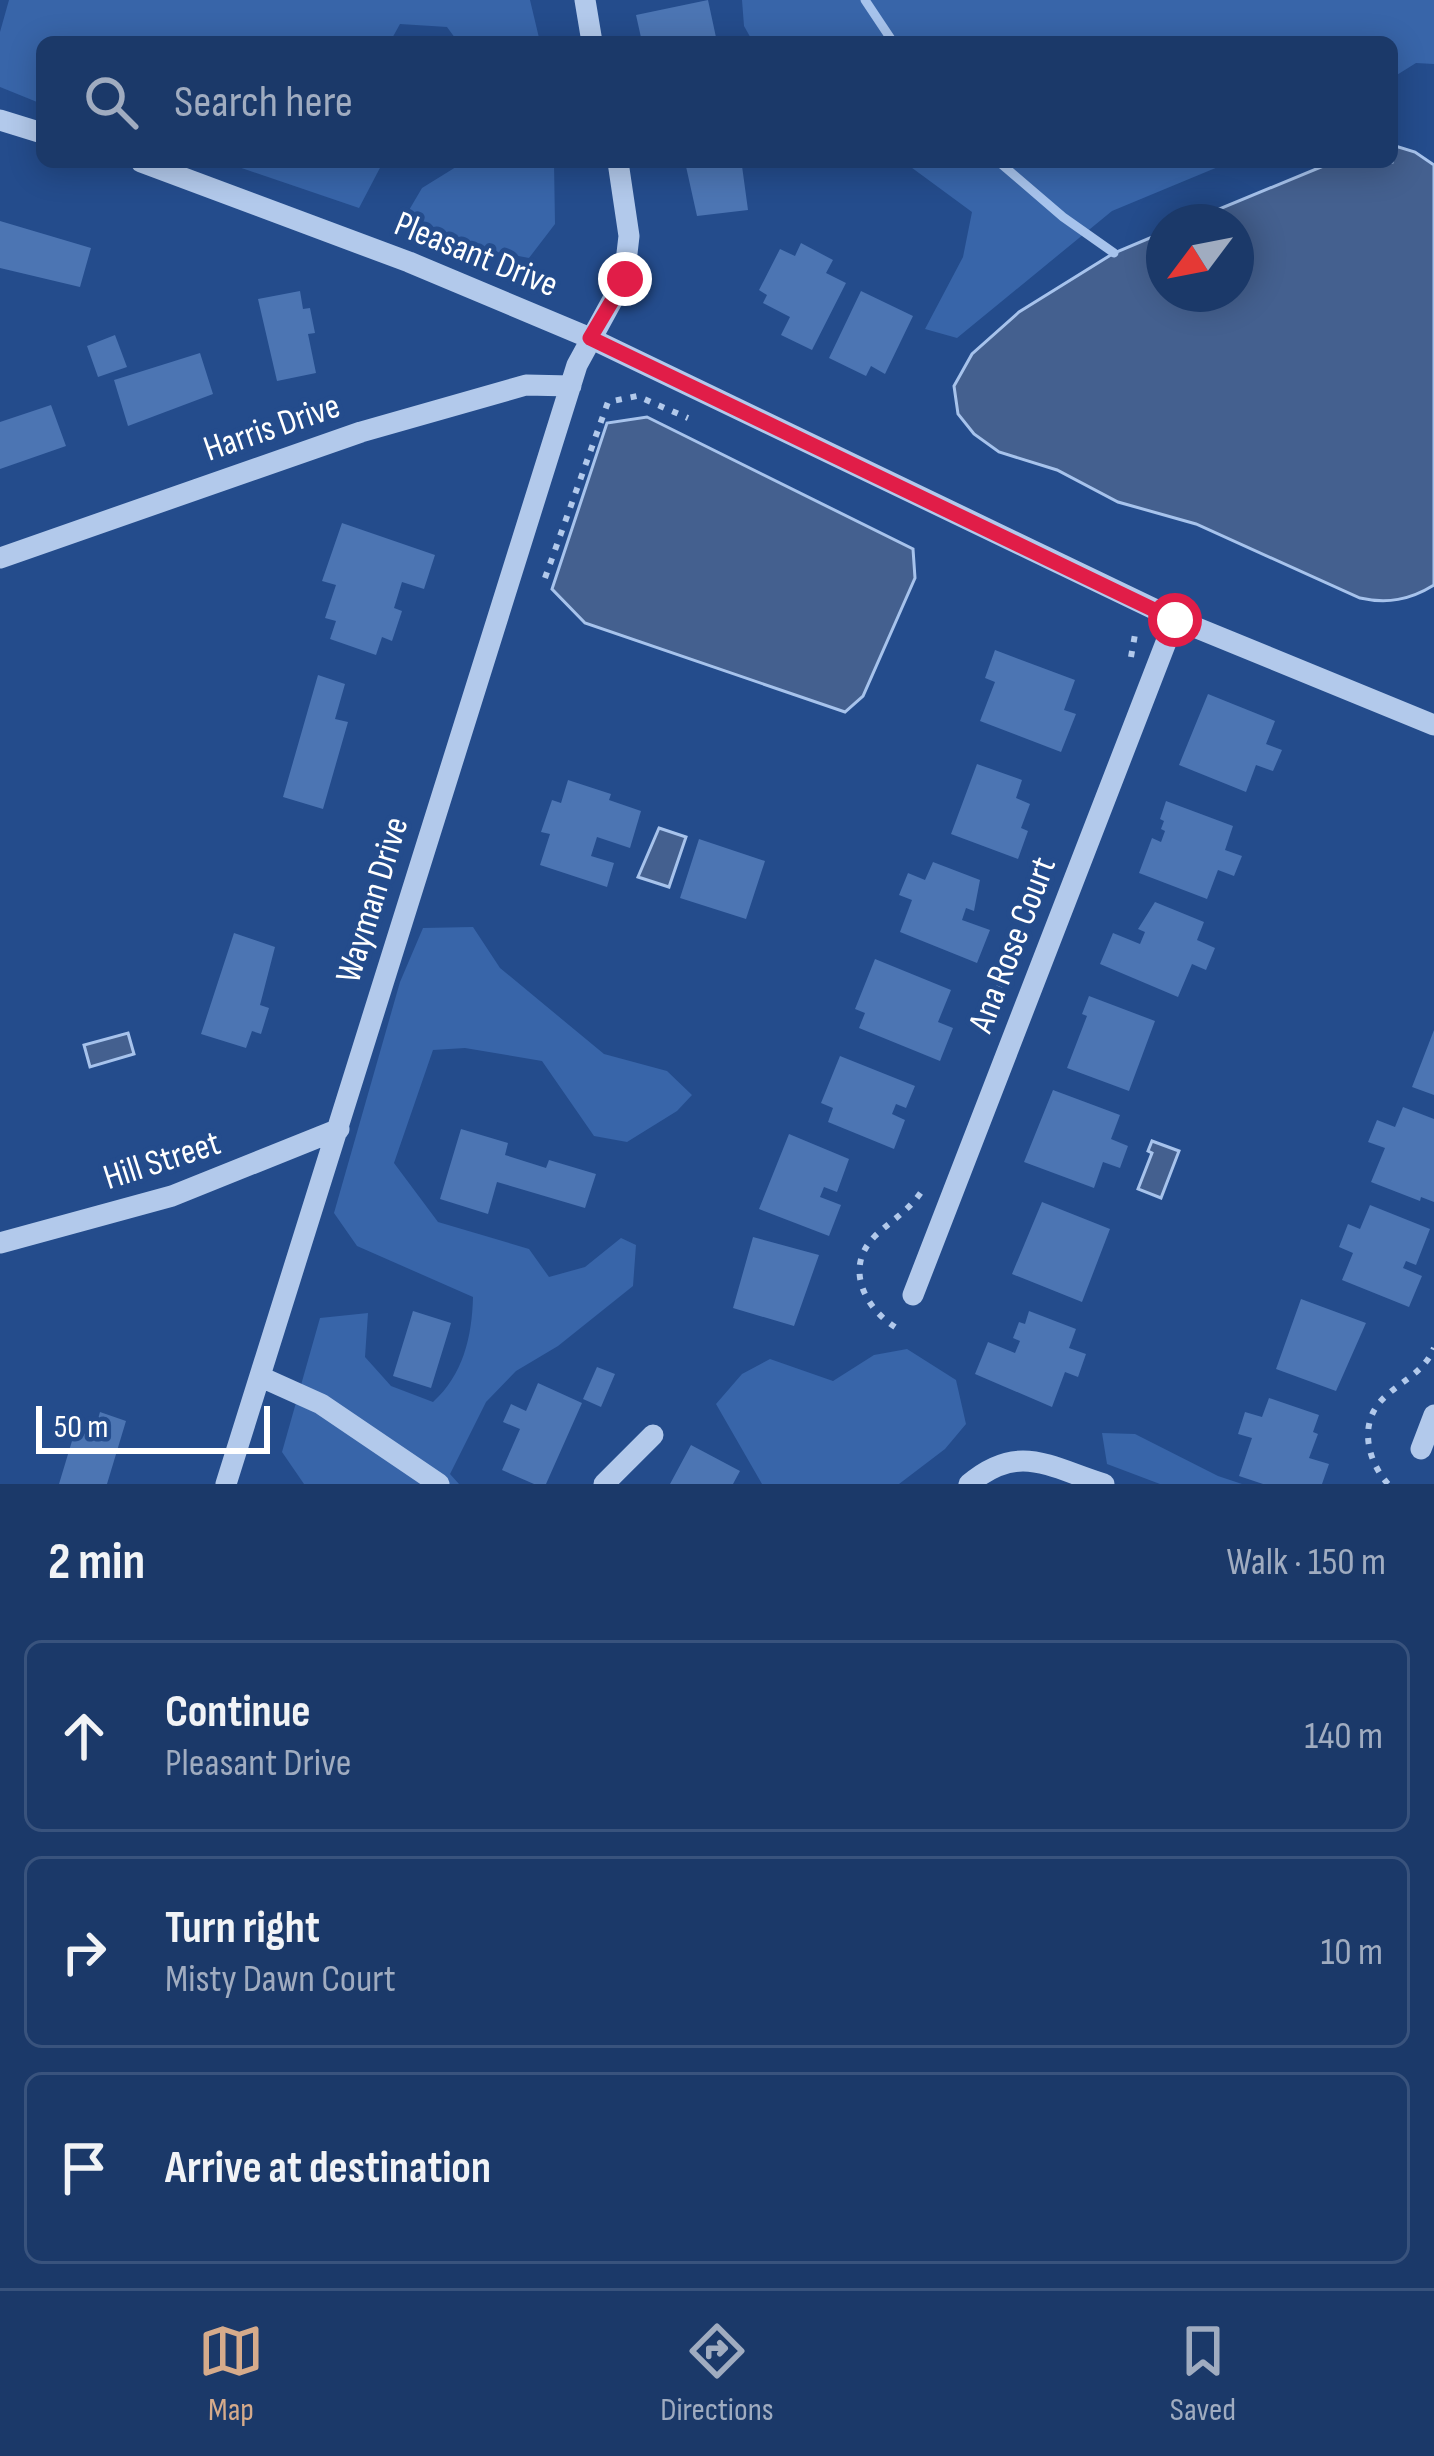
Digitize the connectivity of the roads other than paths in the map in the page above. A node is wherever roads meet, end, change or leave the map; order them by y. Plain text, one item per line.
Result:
1 (584, 0) edge
2 (591, 36) edge
3 (0, 120) edge
4 (36, 131) edge
5 (157, 168) edge
6 (619, 168) edge
7 (590, 338) junction
8 (571, 386) junction
9 (0, 558) edge
10 (1172, 629) junction
11 (1434, 725) edge
12 (339, 1129) junction
13 (0, 1243) edge
14 (913, 1294) dead end
15 (261, 1377) junction
16 (1434, 1415) edge
17 (653, 1435) dead end
18 (1421, 1449) dead end
19 (226, 1484) edge
20 (439, 1484) edge
21 (604, 1484) edge
22 (969, 1484) edge
23 (1105, 1484) edge

1 - 2 street
3 - 4 street
5 - 7 street, Pleasant Drive
6 - 7 street, Wayman Drive
7 - 8 street, Wayman Drive
7 - 10 street, Pleasant Drive
8 - 9 street, Harris Drive
8 - 12 street, Wayman Drive
10 - 11 street, Pleasant Drive
10 - 14 street, Ana Rose Court
12 - 13 street, Hill Street
12 - 15 street, Wayman Drive
15 - 19 street, Wayman Drive
15 - 20 street
16 - 18 street
17 - 21 street
22 - 23 street

